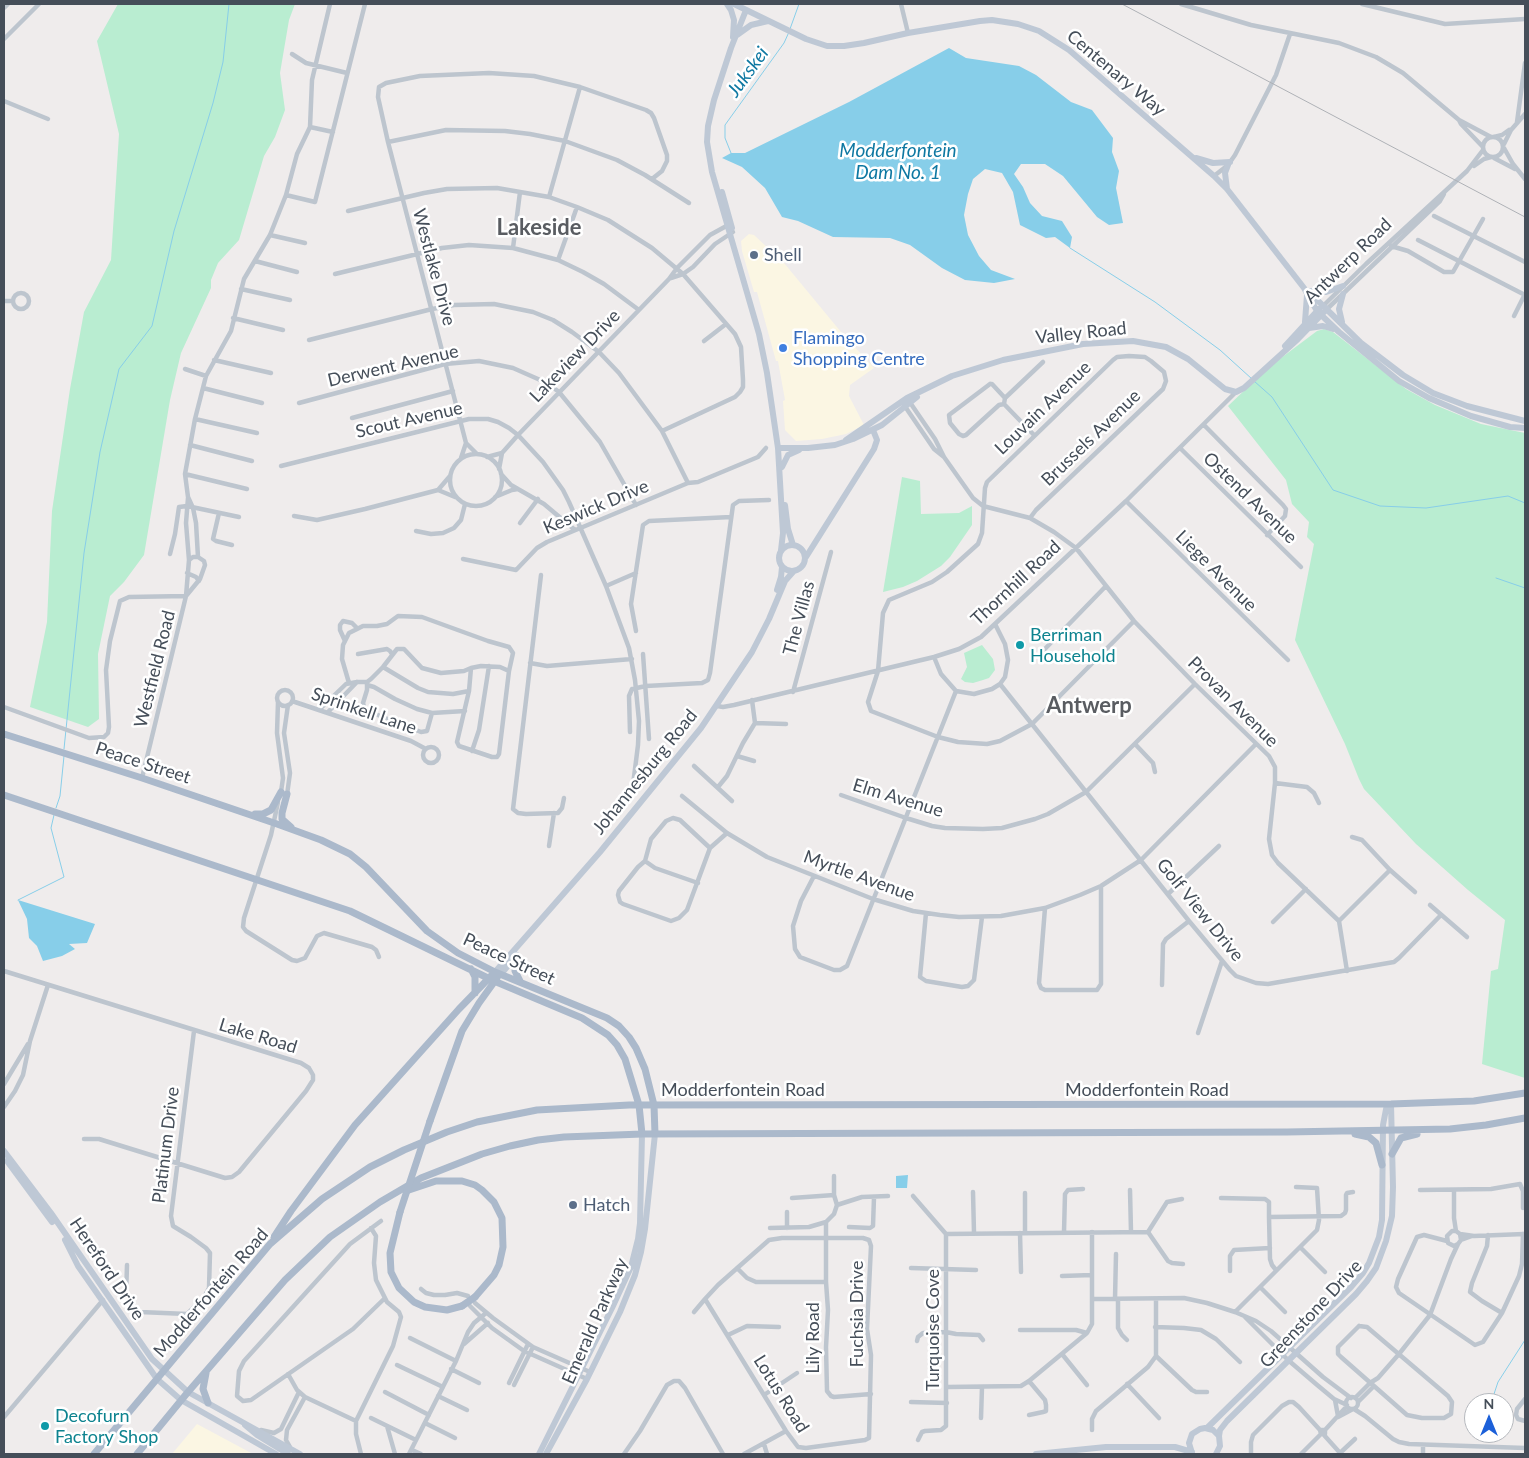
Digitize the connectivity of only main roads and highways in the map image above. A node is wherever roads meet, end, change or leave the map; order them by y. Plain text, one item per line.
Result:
1 (4, 734) edge
2 (4, 795) edge
3 (240, 812) junction
4 (300, 832) junction
5 (516, 956) road end
6 (471, 969) junction
7 (498, 973) junction
8 (491, 979) junction
9 (521, 982) junction
10 (474, 994) junction
11 (1525, 1092) edge
12 (654, 1104) junction
13 (639, 1105) junction
14 (1525, 1118) edge
15 (1450, 1129) junction
16 (1287, 1132) junction
17 (642, 1134) junction
18 (655, 1134) junction
19 (1392, 1154) road end
20 (1382, 1165) road end
21 (380, 1202) junction
22 (270, 1244) junction
23 (207, 1370) junction
24 (208, 1403) road end
25 (94, 1454) edge
26 (139, 1454) edge

1 - 3 main road, Peace Street
2 - 6 main road, Peace Street
3 - 4 main road, Peace Street
3 - 4 main road
4 - 7 main road, Peace Street
5 - 9 main road
6 - 8 main road, Peace Street
6 - 10 main road
7 - 8 main road
7 - 9 main road, Peace Street
8 - 10 main road
8 - 13 main road, Peace Street
8 - 21 main road, bridge
9 - 12 main road, Peace Street
10 - 22 main road
11 - 12 main road, Modderfontein Road
12 - 13 main road, Modderfontein Road
12 - 18 main road, Peace Street
13 - 17 main road
13 - 22 main road, Modderfontein Road
14 - 15 main road
15 - 16 main road
15 - 19 main road
16 - 18 main road
16 - 20 main road
17 - 18 main road
17 - 21 main road
21 - 23 main road
22 - 25 main road, Modderfontein Road
23 - 24 main road
23 - 26 main road

